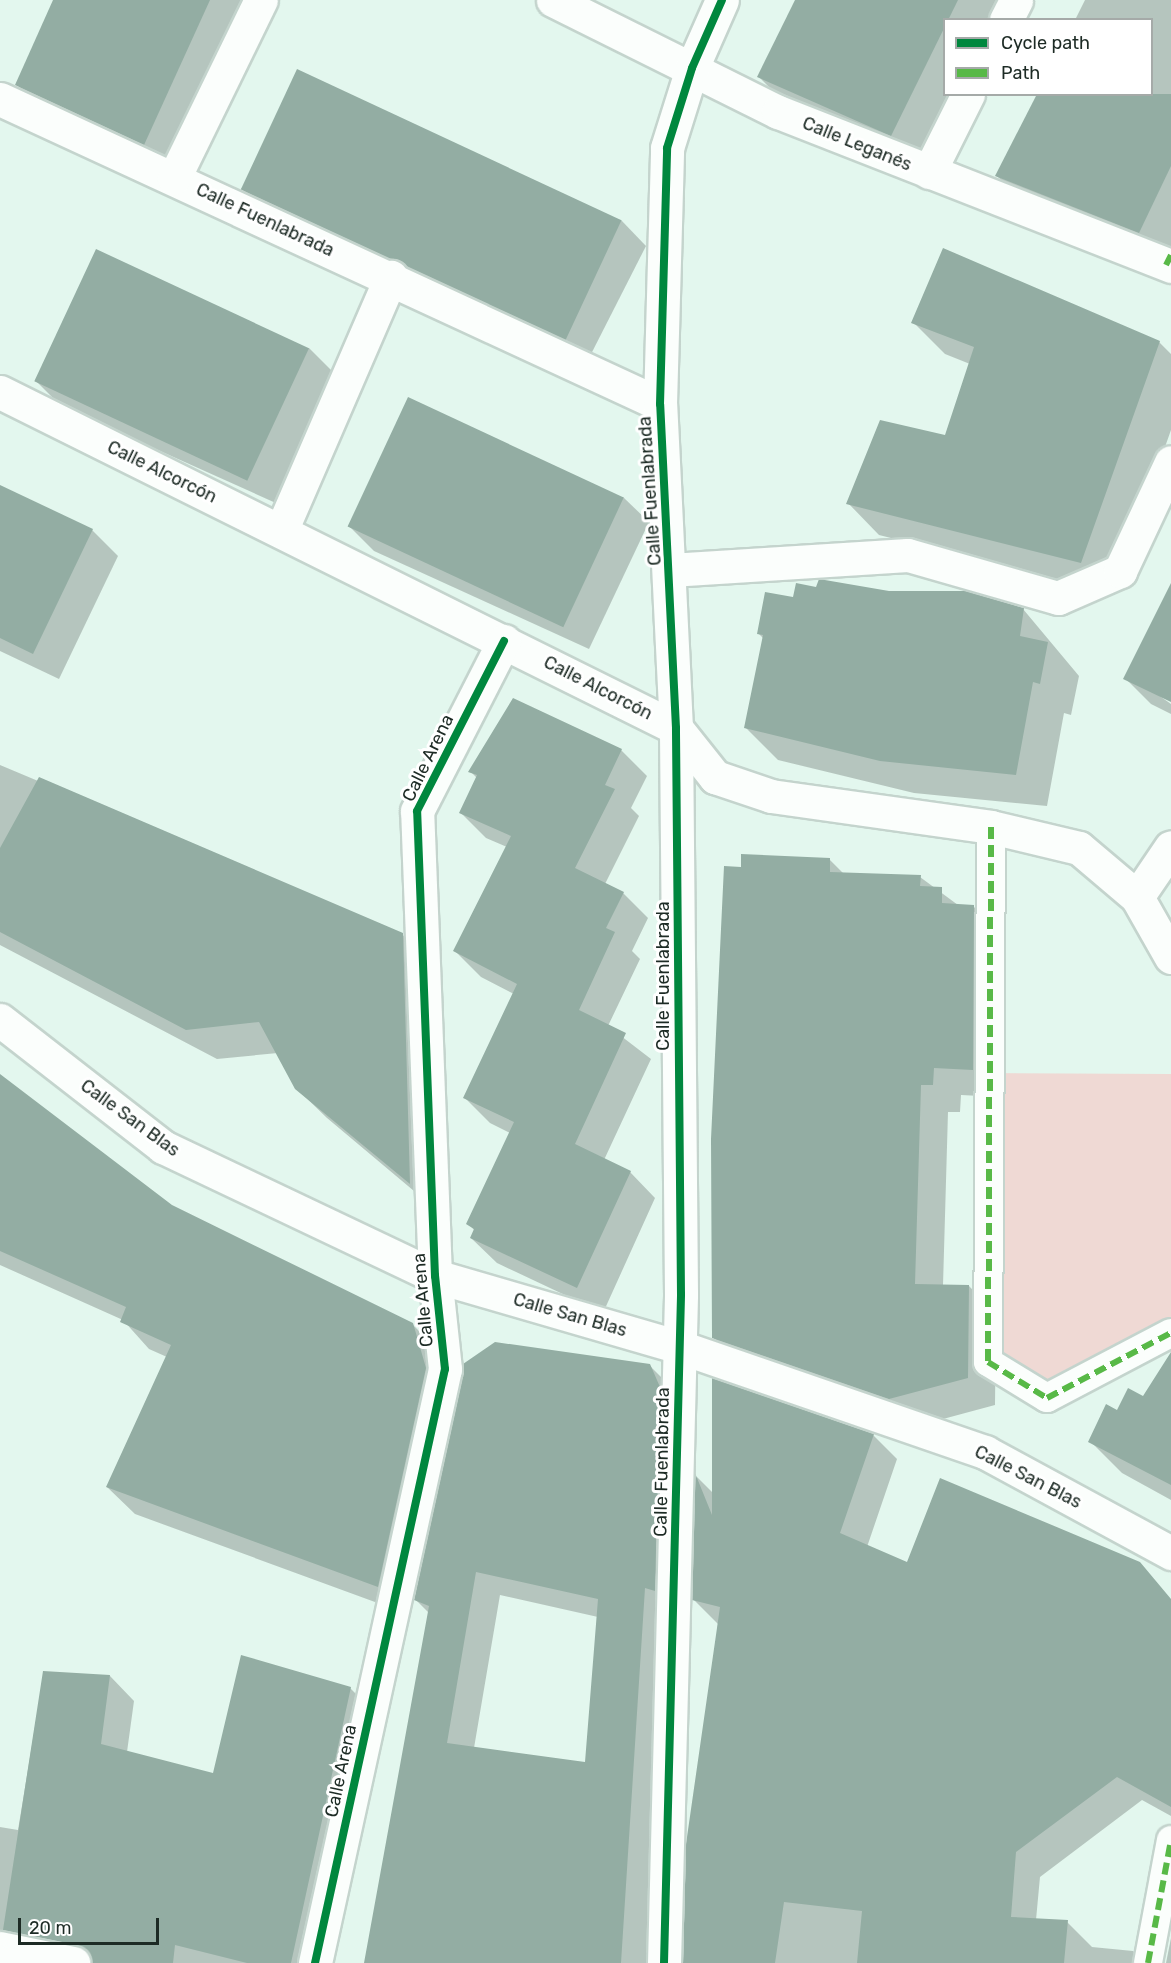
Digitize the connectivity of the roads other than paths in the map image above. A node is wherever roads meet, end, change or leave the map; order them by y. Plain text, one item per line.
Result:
1 (261, 0) edge
2 (554, 0) edge
3 (722, 0) edge
4 (1016, 0) edge
5 (1007, 18) edge
6 (692, 68) junction
7 (967, 96) edge
8 (0, 99) edge
9 (929, 172) junction
10 (174, 178) junction
11 (1170, 262) edge
12 (391, 277) junction
13 (0, 392) edge
14 (660, 404) junction
15 (1171, 462) edge
16 (281, 531) junction
17 (670, 570) junction
18 (504, 641) junction
19 (676, 728) junction
20 (991, 827) junction
21 (1171, 847) edge
22 (1137, 897) junction
23 (1171, 957) edge
24 (0, 1020) edge
25 (435, 1276) junction
26 (1171, 1333) edge
27 (680, 1347) junction
28 (1171, 1553) edge
29 (1171, 1840) edge
30 (0, 1948) edge
31 (73, 1963) edge
32 (315, 1963) edge
33 (664, 1963) edge
34 (1148, 1963) edge

1 - 10 street
2 - 6 street, Calle Leganés
3 - 6 street, Calle Fuenlabrada
4 - 5 street
6 - 9 street, Calle Leganés
6 - 14 street, Calle Fuenlabrada
7 - 9 street
8 - 10 street, Calle Fuenlabrada
9 - 11 street, Calle Leganés
10 - 12 street, Calle Fuenlabrada
12 - 14 street, Calle Fuenlabrada
12 - 16 street
13 - 16 street, Calle Alcorcón
14 - 17 street, Calle Fuenlabrada
15 - 17 street
16 - 18 street, Calle Alcorcón
17 - 19 street, Calle Fuenlabrada
18 - 19 street, Calle Alcorcón
18 - 25 street, Calle Arena
19 - 20 street, Calle Alcorcón
19 - 27 street, Calle Fuenlabrada
20 - 22 street, Calle Alcorcón
20 - 26 street
21 - 22 street
22 - 23 street, Calle Alcorcón
24 - 25 street, Calle San Blas
25 - 27 street, Calle San Blas
25 - 32 street, Calle Arena
27 - 28 street, Calle San Blas
27 - 33 street, Calle Fuenlabrada
29 - 34 street
30 - 31 street

